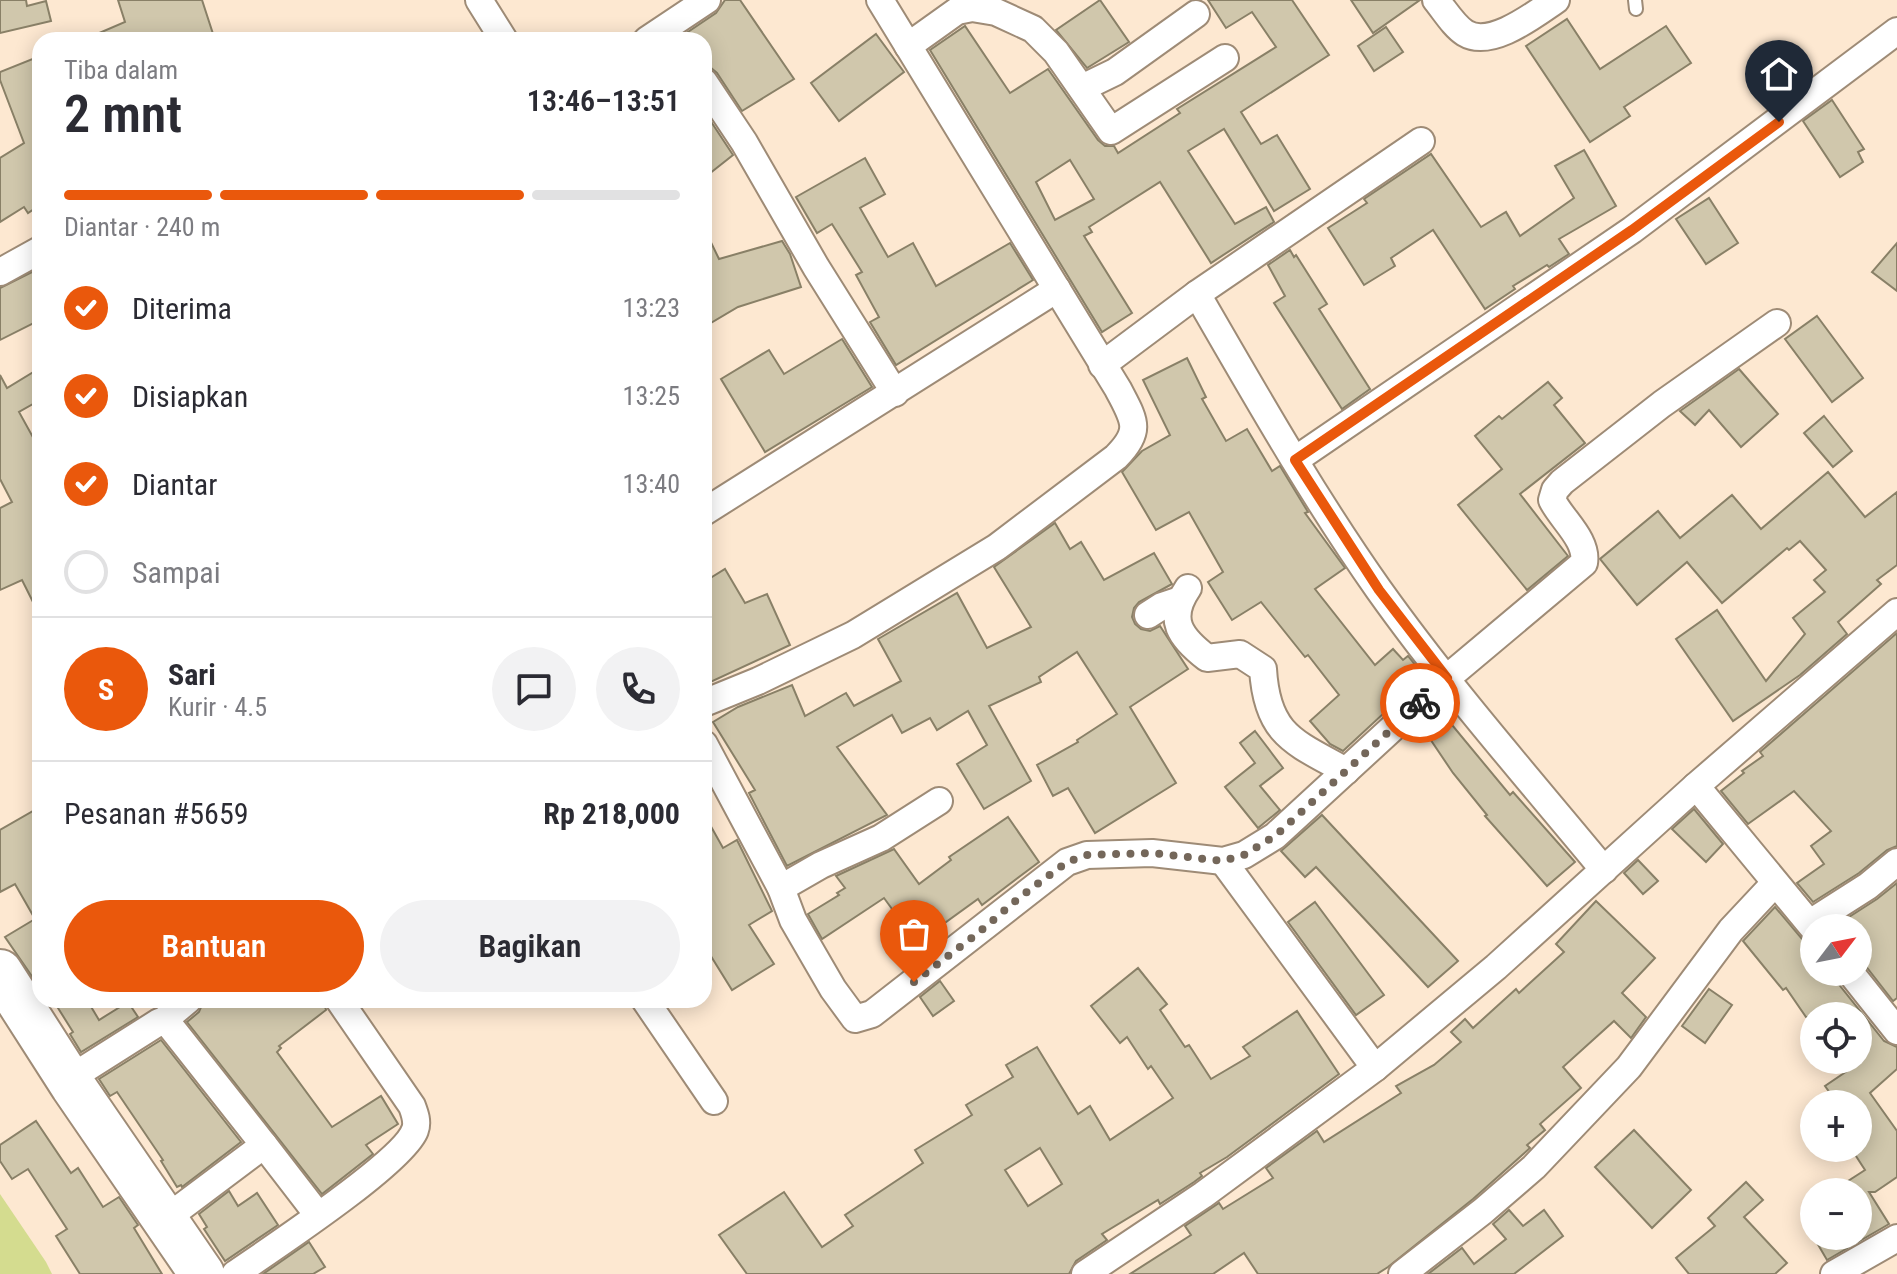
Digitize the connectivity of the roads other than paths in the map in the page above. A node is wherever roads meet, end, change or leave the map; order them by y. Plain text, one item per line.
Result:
1 (479, 0) edge
2 (707, 0) edge
3 (1436, 0) edge
4 (1556, 0) edge
5 (884, 6) edge
6 (1196, 14) dead end
7 (1897, 31) edge
8 (499, 32) edge
9 (668, 32) edge
10 (908, 46) junction
11 (1225, 58) dead end
12 (1082, 88) junction
13 (712, 94) edge
14 (1421, 141) dead end
15 (32, 254) edge
16 (0, 272) edge
17 (1057, 289) junction
18 (1197, 294) junction
19 (1777, 323) dead end
20 (1102, 365) junction
21 (895, 393) junction
22 (1295, 460) junction
23 (712, 507) edge
24 (1897, 612) edge
25 (1148, 615) dead end
26 (1447, 678) junction
27 (712, 700) edge
28 (712, 759) edge
29 (1346, 771) junction
30 (1696, 786) junction
31 (939, 801) dead end
32 (1223, 861) junction
33 (1897, 862) edge
34 (1604, 870) junction
35 (1775, 883) junction
36 (781, 888) junction
37 (1802, 914) edge
38 (1829, 914) edge
39 (1863, 986) edge
40 (5, 992) edge
41 (178, 1008) edge
42 (345, 1008) edge
43 (650, 1008) edge
44 (163, 1021) junction
45 (1894, 1021) edge
46 (1375, 1068) junction
47 (69, 1079) junction
48 (714, 1101) dead end
49 (264, 1145) junction
50 (318, 1215) junction
51 (164, 1220) junction
52 (1897, 1238) edge
53 (1869, 1266) edge
54 (202, 1274) edge
55 (235, 1274) edge
56 (1085, 1274) edge
57 (1402, 1274) edge
58 (1834, 1274) edge

1 - 8 street
2 - 9 street
3 - 4 street
5 - 10 street
6 - 12 street
7 - 22 street
10 - 12 street
10 - 17 street
11 - 12 street
13 - 21 street
14 - 18 street
15 - 16 street
17 - 20 street
17 - 21 street
18 - 20 street
18 - 22 street
19 - 26 street
20 - 27 street
21 - 23 street
22 - 26 street
24 - 30 street
25 - 29 street
26 - 29 street
26 - 34 street
28 - 36 street
29 - 32 street
30 - 34 street
30 - 35 street
31 - 36 street
32 - 36 street
32 - 46 street
33 - 38 street
34 - 46 street
35 - 37 street
35 - 57 street
39 - 45 street
40 - 47 highway
41 - 44 street
42 - 50 street
43 - 48 street
44 - 47 street
44 - 49 street
46 - 56 street
47 - 51 highway
49 - 50 street
49 - 51 street
50 - 55 street
51 - 54 highway
52 - 53 street
53 - 58 street

